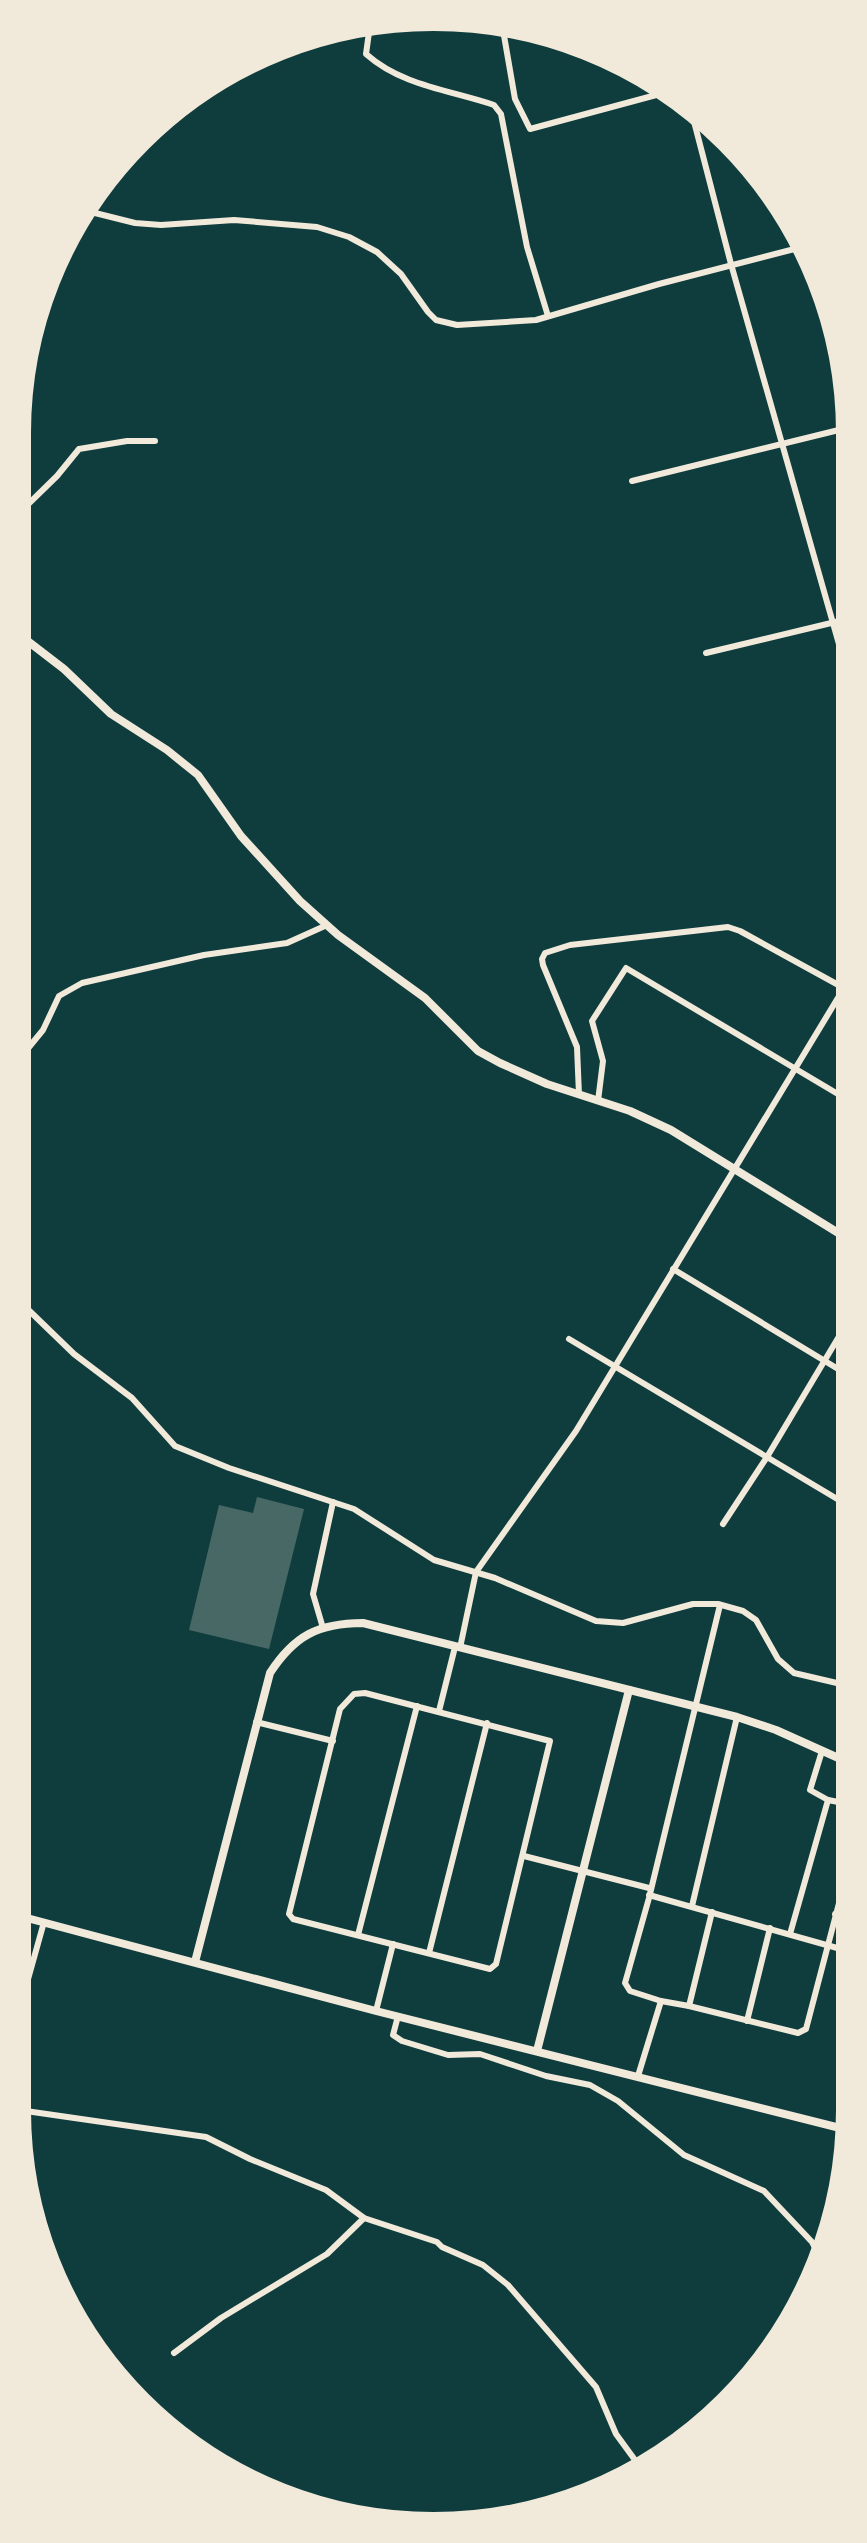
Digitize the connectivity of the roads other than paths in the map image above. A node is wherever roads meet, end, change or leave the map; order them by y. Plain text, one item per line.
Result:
1 (369, 31) edge
2 (503, 32) edge
3 (659, 94) edge
4 (694, 120) edge
5 (92, 212) edge
6 (796, 248) edge
7 (731, 264) junction
8 (548, 316) junction
9 (841, 430) edge
10 (155, 441) dead end
11 (782, 444) junction
12 (632, 481) dead end
13 (26, 506) edge
14 (841, 621) edge
15 (833, 623) junction
16 (26, 640) edge
17 (841, 651) edge
18 (706, 653) dead end
19 (327, 925) junction
20 (841, 987) edge
21 (841, 994) edge
22 (26, 1051) edge
23 (794, 1069) junction
24 (579, 1095) junction
25 (841, 1096) edge
26 (598, 1101) junction
27 (734, 1168) junction
28 (841, 1235) edge
29 (673, 1269) junction
30 (26, 1308) edge
31 (841, 1334) edge
32 (569, 1339) dead end
33 (825, 1361) junction
34 (614, 1367) junction
35 (841, 1371) edge
36 (767, 1457) junction
37 (841, 1501) edge
38 (333, 1502) junction
39 (723, 1524) dead end
40 (476, 1572) junction
41 (720, 1605) junction
42 (323, 1628) junction
43 (458, 1647) junction
44 (841, 1684) edge
45 (629, 1690) junction
46 (417, 1706) junction
47 (695, 1706) junction
48 (439, 1711) junction
49 (737, 1717) junction
50 (256, 1722) junction
51 (487, 1723) junction
52 (333, 1741) junction
53 (822, 1751) junction
54 (841, 1759) edge
55 (828, 1800) junction
56 (841, 1802) edge
57 (524, 1856) junction
58 (583, 1871) junction
59 (649, 1891) junction
60 (841, 1893) edge
61 (692, 1906) junction
62 (712, 1912) junction
63 (835, 1914) junction
64 (841, 1915) edge
65 (26, 1918) edge
66 (44, 1922) junction
67 (770, 1928) junction
68 (790, 1934) junction
69 (358, 1935) junction
70 (393, 1944) junction
71 (826, 1946) junction
72 (841, 1950) edge
73 (429, 1953) junction
74 (195, 1962) junction
75 (26, 1986) edge
76 (661, 2001) junction
77 (689, 2006) junction
78 (376, 2011) junction
79 (398, 2016) junction
80 (747, 2021) junction
81 (537, 2051) junction
82 (638, 2076) junction
83 (26, 2111) edge
84 (840, 2128) edge
85 (364, 2218) junction
86 (816, 2249) edge
87 (174, 2353) dead end
88 (637, 2462) edge

1 - 8 street
2 - 3 street
4 - 7 street
5 - 8 street
6 - 7 street
7 - 8 street
7 - 11 street
9 - 11 street
10 - 13 street
11 - 12 street
11 - 15 street
14 - 15 street
15 - 17 street
15 - 18 street
16 - 19 street
19 - 22 street
19 - 24 street
20 - 24 street
21 - 23 street
23 - 25 street
23 - 26 street
23 - 27 street
24 - 26 street
26 - 27 street
27 - 28 street
27 - 29 street
29 - 33 street
29 - 34 street
30 - 38 street
31 - 33 street
32 - 34 street
33 - 35 street
33 - 36 street
34 - 36 street
34 - 40 street
36 - 37 street
36 - 39 street
38 - 40 street
38 - 42 street
40 - 41 street
40 - 43 street
41 - 44 street
41 - 47 street
42 - 43 street
42 - 50 street
43 - 45 street
43 - 48 street
45 - 47 street
45 - 58 street
46 - 48 street
46 - 52 street
46 - 69 street
47 - 49 street
47 - 59 street
48 - 51 street
49 - 53 street
49 - 61 street
50 - 52 street
50 - 74 street
51 - 57 street
51 - 73 street
52 - 69 street
53 - 54 street
53 - 55 street
55 - 56 street
55 - 68 street
57 - 58 street
57 - 73 street
58 - 59 street
58 - 81 street
59 - 61 street
59 - 76 street
60 - 63 street
61 - 62 street
62 - 67 street
62 - 77 street
63 - 64 street
63 - 71 street
65 - 66 street
66 - 74 street
66 - 75 street
67 - 68 street
67 - 80 street
68 - 71 street
69 - 70 street
70 - 73 street
70 - 78 street
71 - 72 street
71 - 80 street
74 - 78 street
76 - 77 street
76 - 82 street
77 - 80 street
78 - 79 street
79 - 81 street
79 - 86 street
81 - 82 street
82 - 84 street
83 - 85 street
85 - 87 street
85 - 88 street

